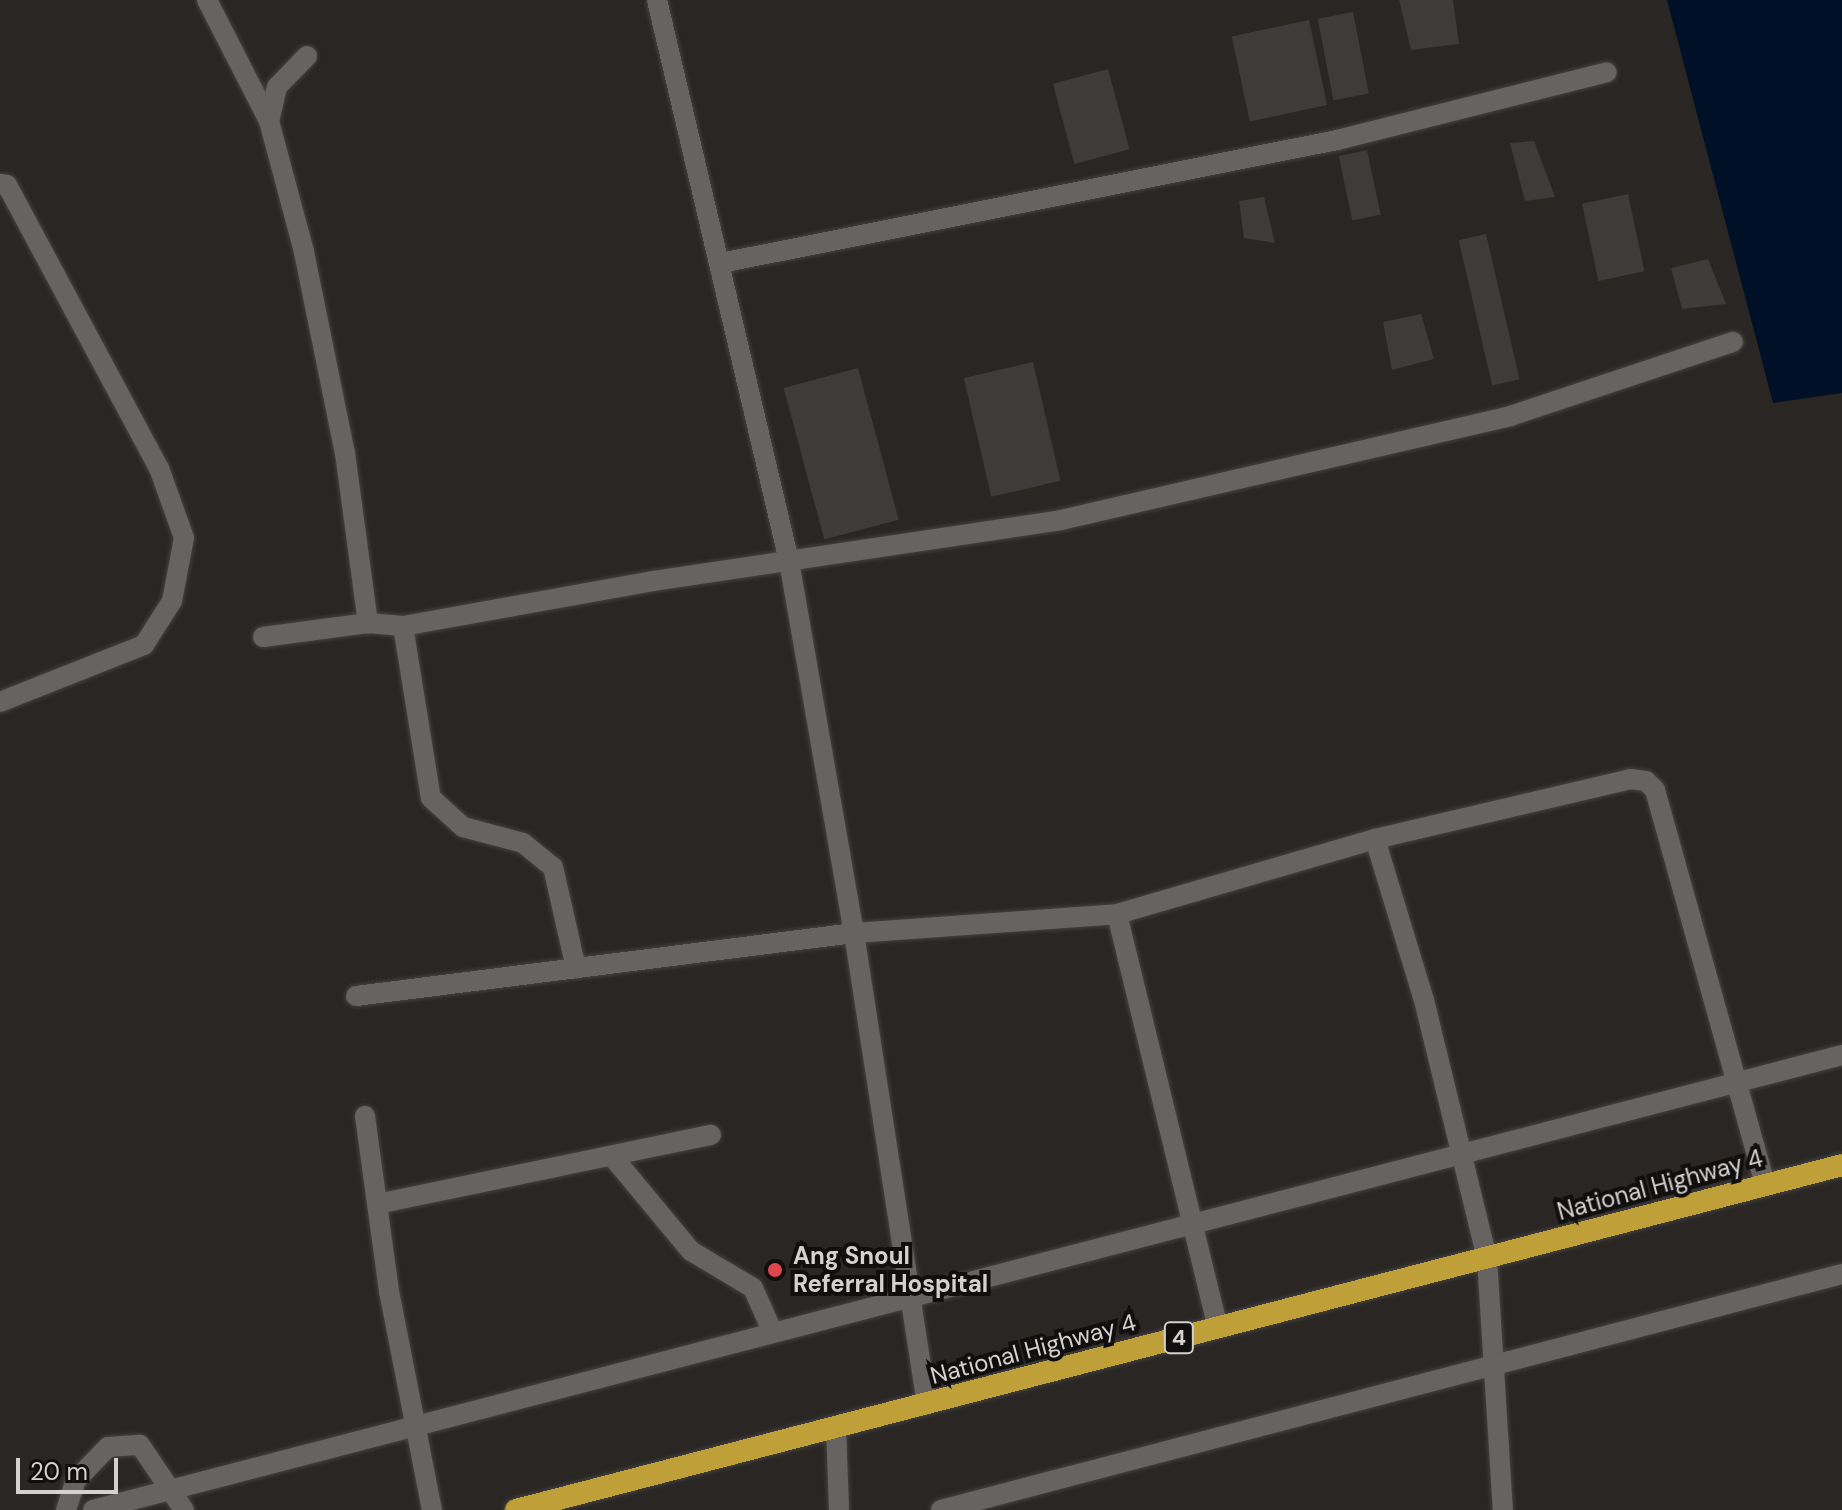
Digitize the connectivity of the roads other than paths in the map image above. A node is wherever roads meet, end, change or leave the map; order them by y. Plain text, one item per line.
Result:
1 (207, 0) edge
2 (657, 0) edge
3 (307, 56) dead end
4 (1607, 72) dead end
5 (269, 121) junction
6 (0, 184) edge
7 (721, 263) junction
8 (1733, 342) dead end
9 (789, 561) junction
10 (368, 623) junction
11 (403, 626) junction
12 (263, 637) dead end
13 (0, 702) edge
14 (1375, 839) junction
15 (1117, 914) junction
16 (854, 933) junction
17 (576, 968) junction
18 (356, 996) dead end
19 (1842, 1055) edge
20 (1735, 1082) junction
21 (365, 1116) dead end
22 (711, 1135) dead end
23 (1461, 1154) junction
24 (612, 1156) junction
25 (1842, 1165) edge
26 (1765, 1185) junction
27 (377, 1204) junction
28 (1193, 1224) junction
29 (1487, 1258) junction
30 (1842, 1274) edge
31 (910, 1297) junction
32 (1218, 1328) junction
33 (773, 1333) junction
34 (1494, 1365) junction
35 (927, 1403) junction
36 (416, 1426) junction
37 (836, 1427) junction
38 (172, 1489) junction
39 (66, 1510) edge
40 (93, 1510) edge
41 (184, 1510) edge
42 (432, 1510) edge
43 (516, 1510) edge
44 (839, 1510) edge
45 (941, 1510) edge
46 (1503, 1510) edge

1 - 5 street
2 - 7 street
3 - 5 street
4 - 7 street
5 - 10 street
6 - 13 street
7 - 9 street
8 - 9 street
9 - 11 street
9 - 16 street
10 - 11 street
10 - 12 street
11 - 17 street
14 - 15 street
14 - 20 street
14 - 23 street
15 - 16 street
15 - 28 street
16 - 17 street
16 - 31 street
17 - 18 street
19 - 20 street
20 - 23 street
20 - 26 street
21 - 27 street
22 - 24 street
23 - 28 street
23 - 29 street
24 - 27 street
24 - 33 street
25 - 26 highway, National Highway 4 / 4
26 - 29 highway, National Highway 4 / 4
27 - 36 street
28 - 31 street
28 - 32 street
29 - 32 highway, National Highway 4 / 4
29 - 34 street
30 - 34 street
31 - 33 street
31 - 35 street
32 - 35 highway, National Highway 4 / 4
33 - 36 street
34 - 45 street
34 - 46 street
35 - 37 highway, National Highway 4 / 4
36 - 38 street
36 - 42 street
37 - 43 highway, National Highway 4 / 4
37 - 44 street
38 - 39 street
38 - 40 street
38 - 41 street

